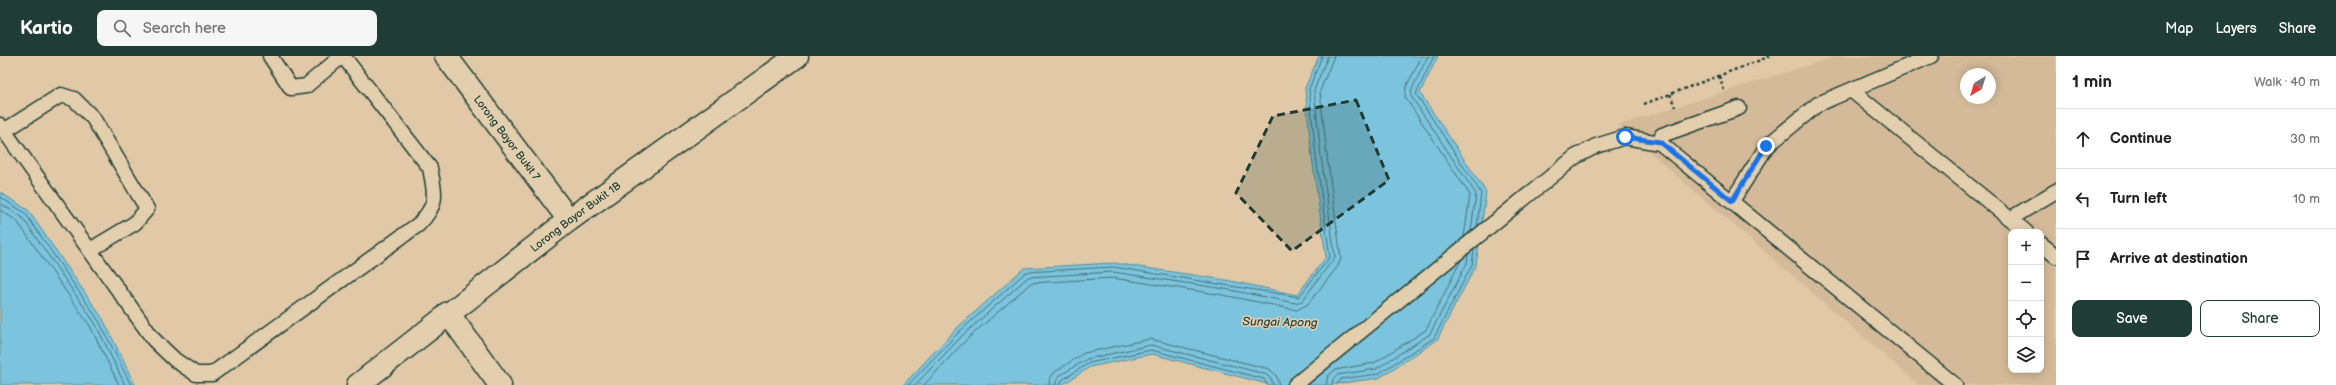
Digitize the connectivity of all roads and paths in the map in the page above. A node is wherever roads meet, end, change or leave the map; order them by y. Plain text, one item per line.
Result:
1 (270, 56) edge
2 (343, 56) edge
3 (446, 56) edge
4 (797, 56) edge
5 (1771, 56) edge
6 (1931, 56) edge
7 (1851, 90) junction
8 (1644, 104) dead end
9 (1739, 108) dead end
10 (2, 128) edge
11 (1660, 142) junction
12 (2056, 191) edge
13 (1732, 201) junction
14 (2010, 219) junction
15 (568, 220) junction
16 (2022, 229) edge
17 (2044, 246) edge
18 (90, 250) junction
19 (2056, 256) edge
20 (448, 313) junction
21 (358, 385) edge
22 (500, 385) edge
23 (1295, 385) edge
24 (1955, 385) edge

1 - 2 lane
2 - 18 lane
3 - 15 street, Lorong Bayor Bukit 7
4 - 15 street, Lorong Bayor Bukit 1B
5 - 8 path
6 - 7 lane
7 - 13 lane
7 - 14 lane
9 - 11 lane
10 - 18 lane
10 - 18 lane
11 - 13 lane
11 - 23 lane
12 - 14 lane
13 - 24 lane
14 - 16 lane
15 - 20 street, Lorong Bayor Bukit 1B
17 - 19 lane
20 - 21 street, Lorong Bayor Bukit 1B
20 - 22 street

